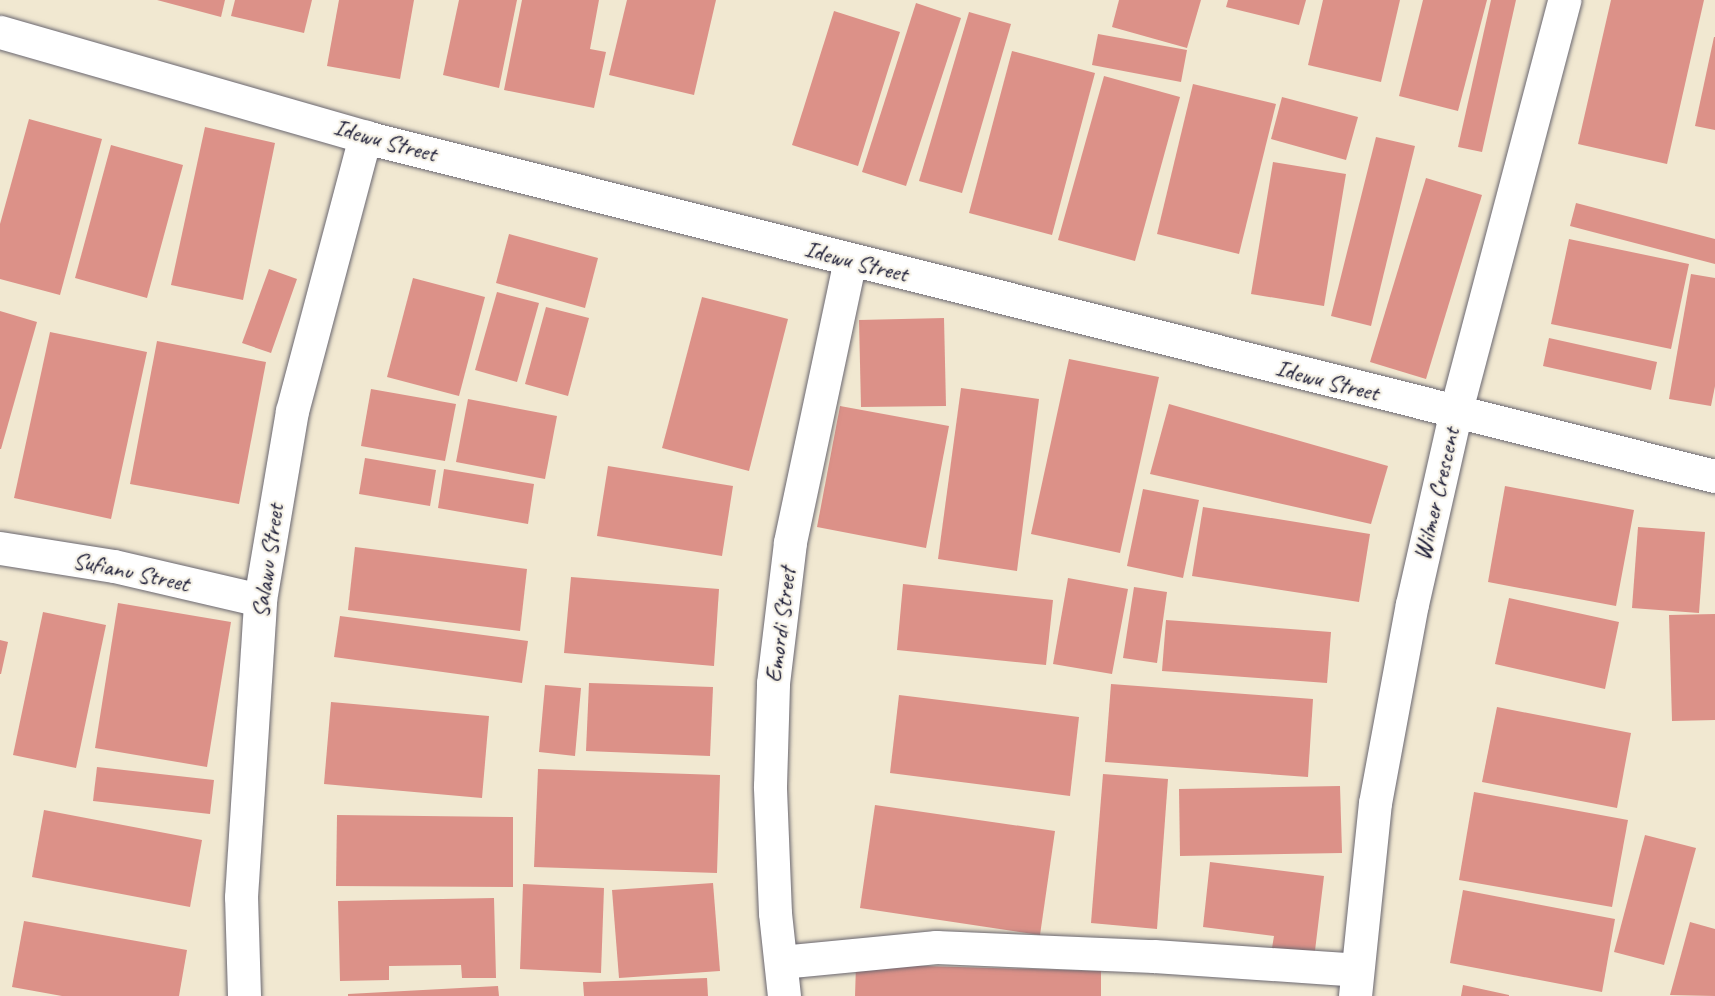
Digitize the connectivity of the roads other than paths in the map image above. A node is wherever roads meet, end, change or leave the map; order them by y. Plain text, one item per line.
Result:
1 (1564, 0) edge
2 (0, 32) edge
3 (365, 137) junction
4 (850, 260) junction
5 (1455, 414) junction
6 (1715, 476) edge
7 (0, 548) edge
8 (260, 600) junction
9 (781, 962) junction
10 (1356, 983) edge
11 (244, 996) edge
12 (784, 996) edge

1 - 5 street, Wilmer Crescent
2 - 3 street, Idewu Street
3 - 4 street, Idewu Street
3 - 8 street, Salawu Street
4 - 5 street, Idewu Street
4 - 9 street, Emordi Street
5 - 6 street, Idewu Street
5 - 10 street, Wilmer Crescent
7 - 8 street, Sufianu Street
8 - 11 street, Salawu Street
9 - 10 street
9 - 12 street, Emordi Street

